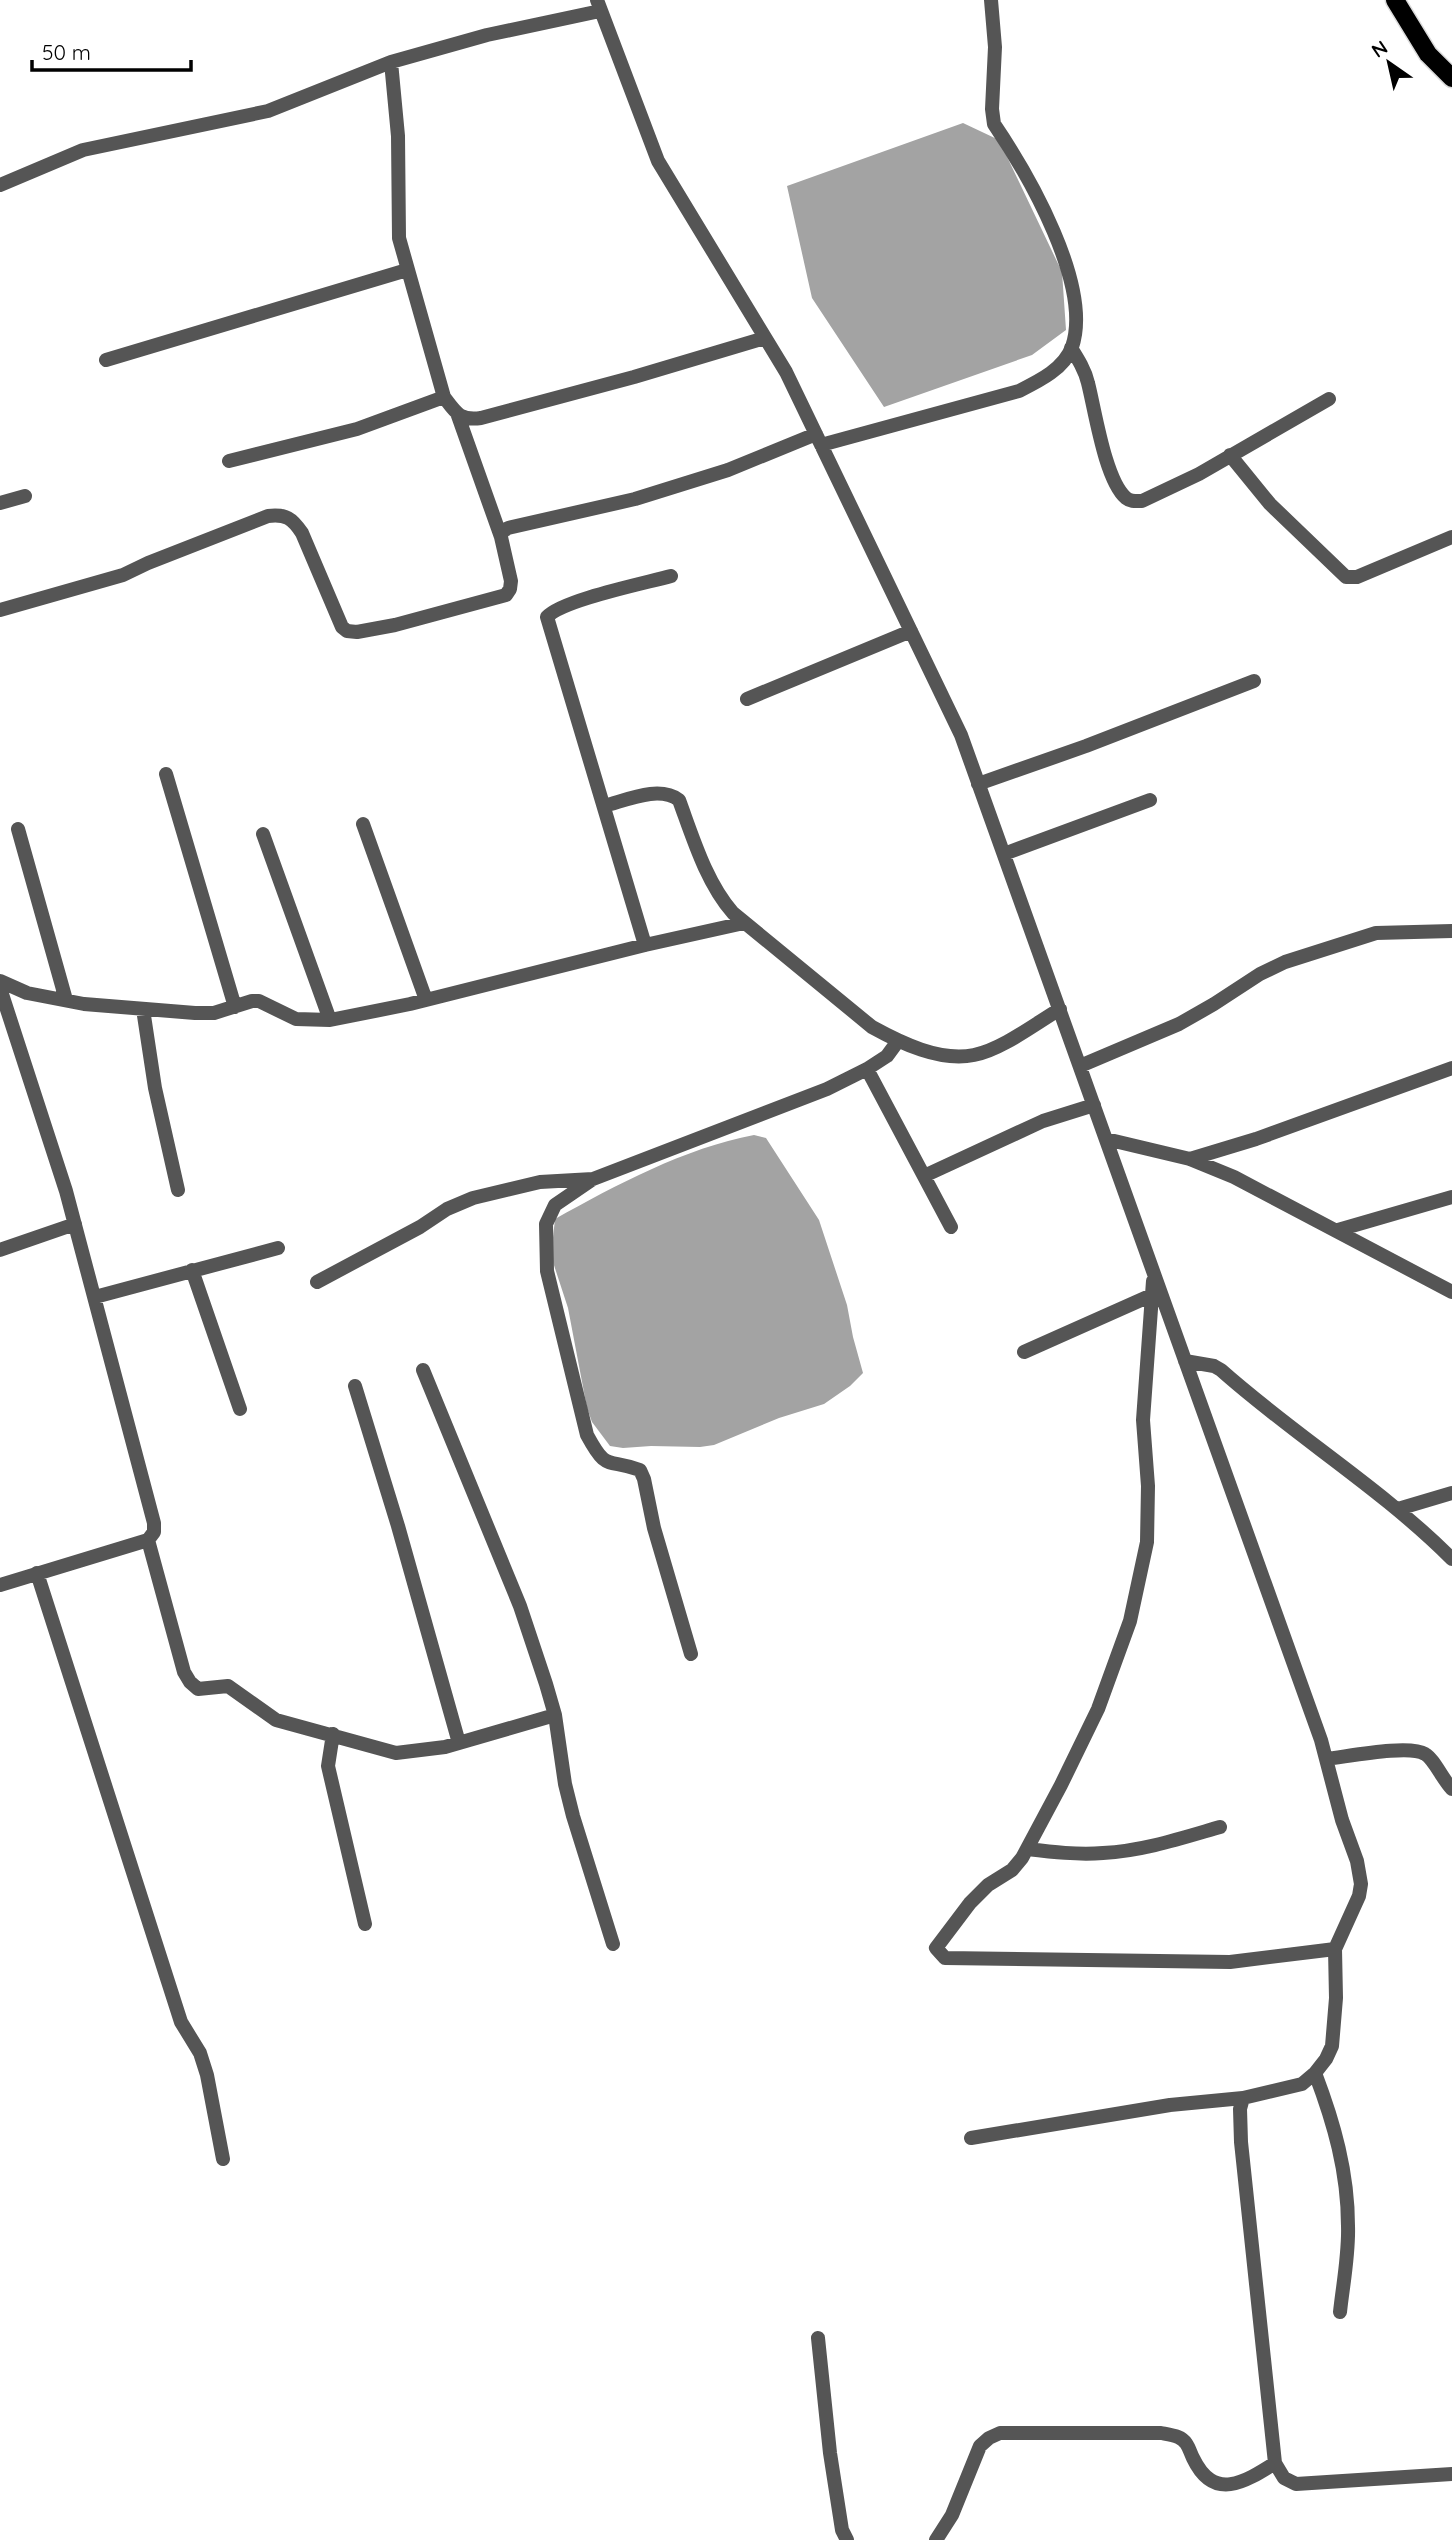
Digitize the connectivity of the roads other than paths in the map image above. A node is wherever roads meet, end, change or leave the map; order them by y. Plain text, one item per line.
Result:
1 (991, 0) edge
2 (1395, 0) edge
3 (599, 5) edge
4 (391, 62) junction
5 (1452, 78) edge
6 (0, 185) edge
7 (407, 270) junction
8 (765, 338) junction
9 (1072, 348) junction
10 (106, 360) dead end
11 (444, 397) junction
12 (1329, 400) dead end
13 (457, 414) junction
14 (819, 439) junction
15 (1230, 455) junction
16 (229, 461) dead end
17 (25, 496) dead end
18 (0, 503) edge
19 (501, 537) junction
20 (1452, 537) edge
21 (671, 576) dead end
22 (0, 610) edge
23 (911, 631) junction
24 (1254, 681) dead end
25 (747, 699) dead end
26 (166, 774) dead end
27 (978, 784) junction
28 (1150, 800) dead end
29 (604, 806) junction
30 (363, 824) dead end
31 (18, 829) dead end
32 (263, 834) dead end
33 (1004, 854) junction
34 (744, 923) junction
35 (1452, 931) edge
36 (645, 945) junction
37 (0, 981) edge
38 (0, 988) edge
39 (66, 1000) junction
40 (426, 1000) junction
41 (234, 1007) junction
42 (143, 1009) junction
43 (1059, 1009) junction
44 (330, 1020) junction
45 (898, 1041) junction
46 (1080, 1066) junction
47 (1452, 1068) edge
48 (867, 1069) junction
49 (1094, 1105) junction
50 (1106, 1139) junction
51 (1190, 1159) junction
52 (924, 1176) junction
53 (593, 1179) junction
54 (178, 1190) dead end
55 (1452, 1197) edge
56 (75, 1224) junction
57 (951, 1227) dead end
58 (1338, 1230) junction
59 (278, 1248) dead end
60 (0, 1250) edge
61 (192, 1270) junction
62 (1154, 1272) junction
63 (317, 1282) dead end
64 (1452, 1292) edge
65 (1152, 1295) junction
66 (94, 1297) junction
67 (1024, 1352) dead end
68 (1185, 1361) junction
69 (423, 1370) dead end
70 (355, 1386) dead end
71 (240, 1409) dead end
72 (1452, 1493) edge
73 (1398, 1509) junction
74 (148, 1539) junction
75 (1452, 1559) edge
76 (37, 1573) junction
77 (0, 1586) edge
78 (691, 1654) dead end
79 (555, 1715) junction
80 (333, 1734) junction
81 (459, 1743) junction
82 (1326, 1759) junction
83 (1452, 1789) edge
84 (1220, 1827) dead end
85 (1027, 1849) junction
86 (365, 1924) dead end
87 (613, 1944) dead end
88 (1335, 1949) junction
89 (1315, 2073) junction
90 (1243, 2098) junction
91 (971, 2138) dead end
92 (223, 2159) dead end
93 (1340, 2312) dead end
94 (818, 2338) dead end
95 (1275, 2463) junction
96 (1452, 2474) edge
97 (847, 2540) edge
98 (936, 2540) edge

1 - 9 street
2 - 5 main road
3 - 4 street
3 - 8 street
4 - 6 street
4 - 7 street
7 - 10 street
7 - 11 street
8 - 13 street
8 - 14 street
9 - 14 street
9 - 15 street
11 - 13 street
11 - 16 street
12 - 15 street
13 - 19 street
14 - 19 street
14 - 23 street
15 - 20 street
17 - 18 street
19 - 22 street
21 - 29 street
23 - 25 street
23 - 27 street
24 - 27 street
26 - 41 street
27 - 33 street
28 - 33 street
29 - 34 street
29 - 36 street
30 - 40 street
31 - 39 street
32 - 44 street
33 - 43 street
34 - 36 street
34 - 45 street
35 - 46 street
36 - 40 street
37 - 39 street
38 - 56 street
39 - 42 street
40 - 44 street
41 - 42 street
41 - 44 street
42 - 54 street
43 - 45 street
43 - 46 street
45 - 48 street
46 - 49 street
47 - 51 street
48 - 52 street
48 - 53 street
49 - 50 street
49 - 52 street
50 - 51 street
50 - 62 street
51 - 58 street
52 - 57 street
53 - 63 street
53 - 78 street
55 - 58 street
56 - 60 street
56 - 66 street
58 - 64 street
59 - 61 street
61 - 66 street
61 - 71 street
62 - 65 street
62 - 68 street
65 - 67 street
65 - 85 street
66 - 74 street
68 - 73 street
68 - 82 street
69 - 79 street
70 - 81 street
72 - 73 street
73 - 75 street
74 - 76 street
74 - 80 street
76 - 77 street
76 - 92 street
79 - 81 street
79 - 87 street
80 - 81 street
80 - 86 street
82 - 83 street
82 - 88 street
84 - 85 street
85 - 88 street
88 - 89 street
89 - 90 street
89 - 93 street
90 - 91 street
90 - 95 street
94 - 97 street
95 - 96 street
95 - 98 street

